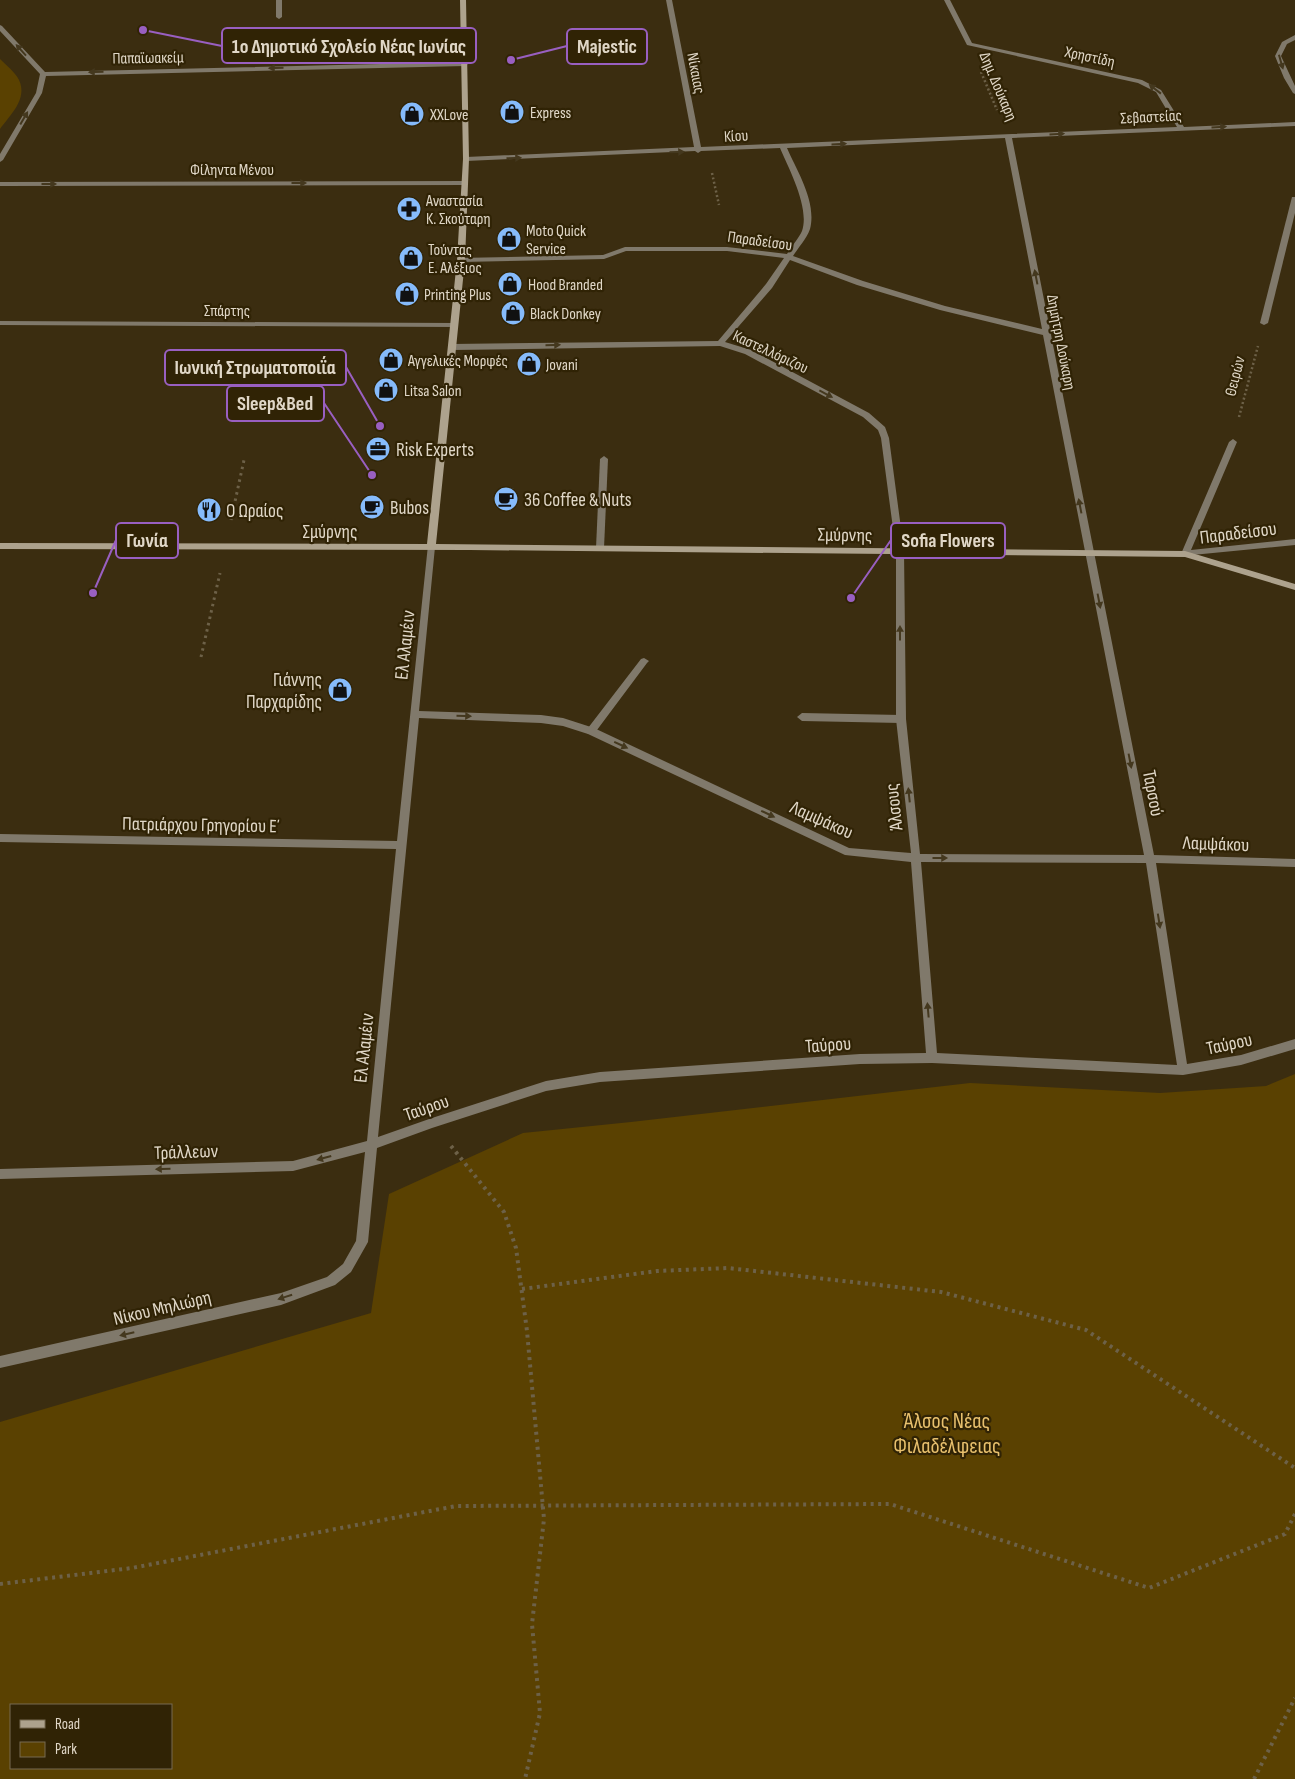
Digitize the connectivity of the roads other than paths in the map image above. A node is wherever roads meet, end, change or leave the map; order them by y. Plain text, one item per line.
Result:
1 (279, 0) edge
2 (462, 0) edge
3 (669, 0) edge
4 (947, 0) edge
5 (279, 17) dead end
6 (0, 27) edge
7 (1295, 37) edge
8 (465, 64) junction
9 (43, 74) junction
10 (1295, 92) edge
11 (1295, 124) edge
12 (1182, 129) junction
13 (1008, 136) junction
14 (783, 147) junction
15 (698, 151) junction
16 (466, 159) junction
17 (0, 160) edge
18 (464, 183) junction
19 (0, 184) edge
20 (1295, 199) edge
21 (787, 256) junction
22 (460, 260) junction
23 (0, 323) edge
24 (1264, 324) road end
25 (454, 325) junction
26 (1047, 333) junction
27 (720, 343) junction
28 (452, 347) junction
29 (1233, 442) road end
30 (604, 459) dead end
31 (1295, 542) edge
32 (0, 546) edge
33 (431, 547) junction
34 (600, 548) junction
35 (900, 551) junction
36 (1089, 554) junction
37 (1185, 554) junction
38 (1295, 587) edge
39 (644, 660) dead end
40 (415, 714) junction
41 (802, 717) dead end
42 (901, 719) junction
43 (591, 731) junction
44 (0, 838) edge
45 (401, 845) junction
46 (916, 858) junction
47 (1150, 859) junction
48 (1295, 863) edge
49 (1295, 1044) edge
50 (932, 1058) junction
51 (1183, 1070) junction
52 (371, 1145) junction
53 (0, 1174) edge
54 (331, 1281) joint
55 (0, 1362) edge

1 - 5 street
2 - 8 main road, Ελ Αλαμέιν
3 - 15 street, Νίκαιας
12 -> 4 street, Χρηστίδη
9 -> 6 street
7 -> 10 street
8 -> 9 street, Παπαϊωακείμ
8 - 16 main road, Ελ Αλαμέιν
17 -> 9 street
12 -> 11 street, Σεβαστείας
13 -> 12 street, Σεβαστείας
14 -> 13 street, Κίου
26 -> 13 street, Δημήτρη Δούκαρη
14 - 15 street, Κίου
14 - 21 street
16 -> 15 street, Κίου
16 - 18 main road, Ελ Αλαμέιν
19 -> 18 street, Φίληντα Μένου
18 - 22 main road, Ελ Αλαμέιν
20 - 24 street
21 - 22 street, Παραδείσου
21 - 26 street, Παραδείσου
21 - 27 street
22 - 25 main road, Ελ Αλαμέιν
23 - 25 street, Σπάρτης
25 - 28 main road, Ελ Αλαμέιν
36 -> 26 street, Δημήτρη Δούκαρη
28 -> 27 street, Καστελλόριζου
27 -> 35 street, Καστελλόριζου
28 - 33 main road, Ελ Αλαμέιν
29 - 37 street
30 - 34 street
31 - 37 street, Παραδείσου
32 - 33 main road, Σμύρνης
33 - 34 main road, Σμύρνης
33 - 40 street, Ελ Αλαμέιν
34 - 35 main road, Σμύρνης
35 - 36 main road, Σμύρνης
42 -> 35 street, Άλσους
36 - 37 main road, Σμύρνης
36 -> 47 street, Ταρσού
37 - 38 main road, Σμύρνης
39 - 43 street
40 -> 43 street, Λαμψάκου
40 - 45 street, Ελ Αλαμέιν
41 - 42 street
46 -> 42 street, Άλσους
43 -> 46 street, Λαμψάκου
44 - 45 street, Πατριάρχου Γρηγορίου Ε΄
45 - 52 street, Ελ Αλαμέιν
46 -> 47 street, Λαμψάκου
50 -> 46 street, Άλσους
47 - 48 street, Λαμψάκου
47 -> 51 street, Ταρσού
49 - 51 street, Ταύρου
50 - 51 street, Ταύρου
50 - 52 street, Ταύρου
52 -> 53 street, Τράλλεων
52 - 54 street, Ελ Αλαμέιν
54 -> 55 street, Νίκου Μηλιώρη

